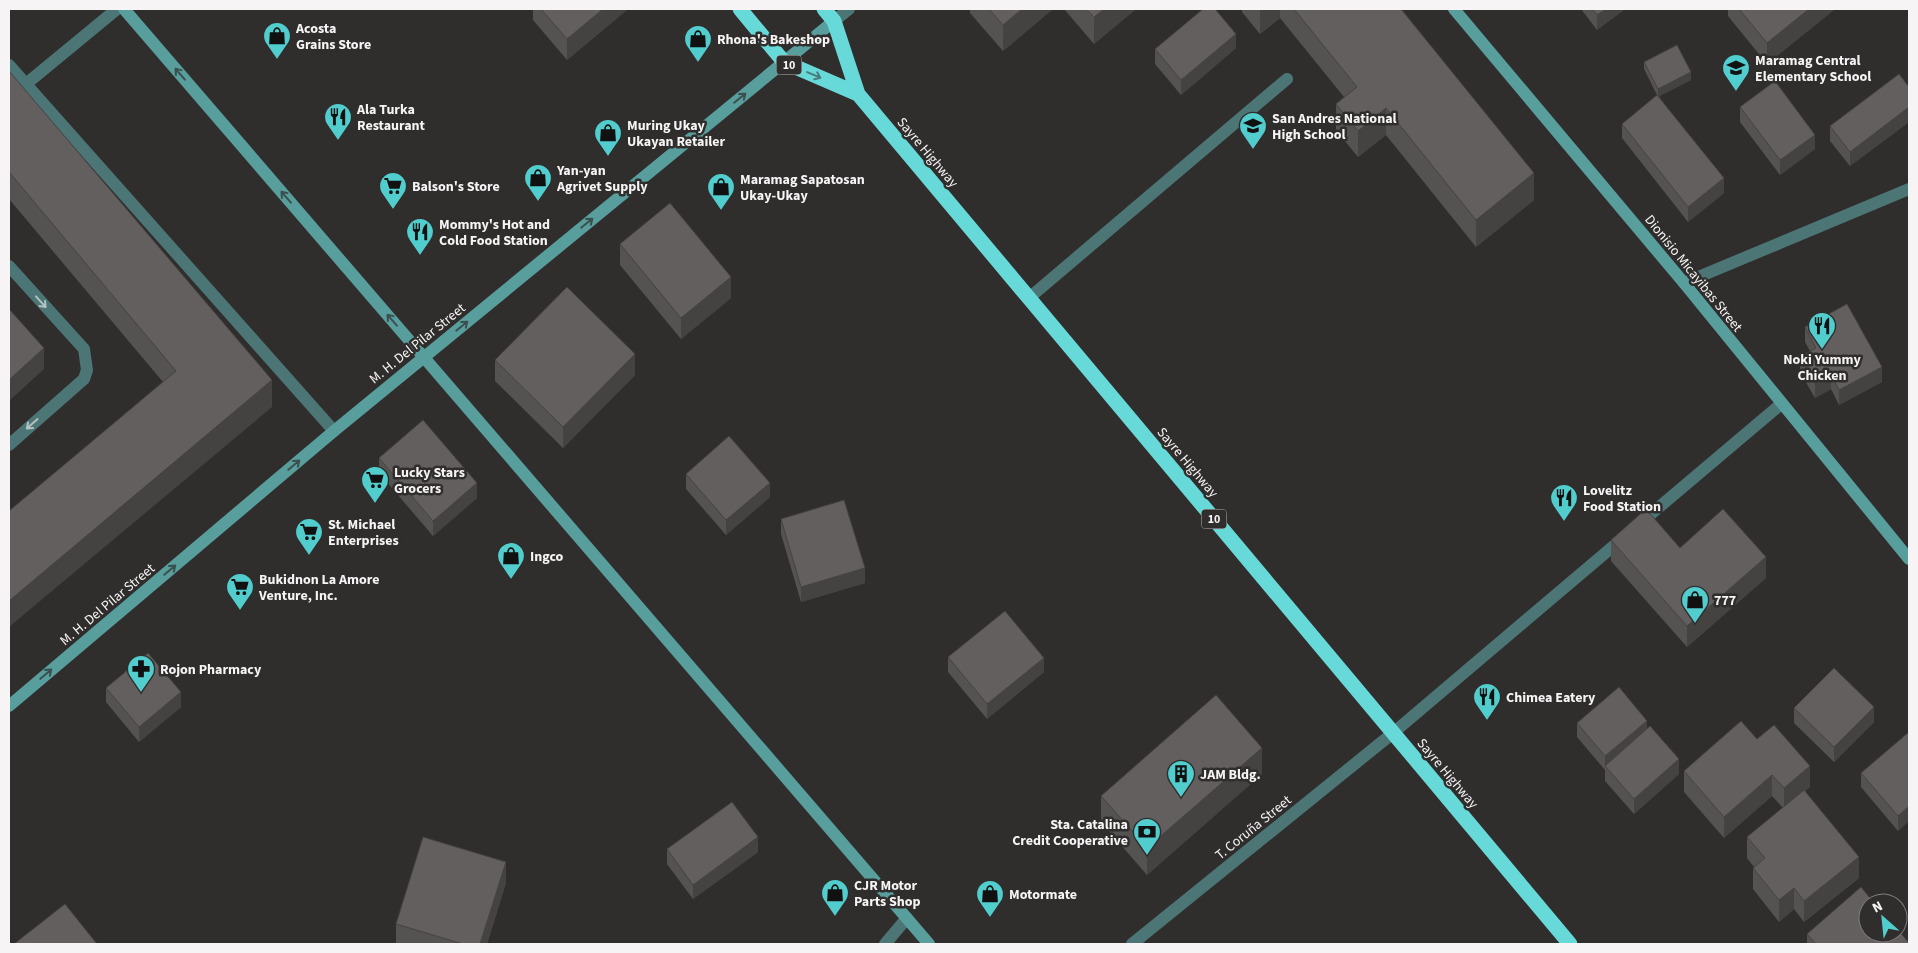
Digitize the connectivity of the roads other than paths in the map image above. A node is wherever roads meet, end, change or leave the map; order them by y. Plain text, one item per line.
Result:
1 (118, 9) edge
2 (124, 9) edge
3 (740, 9) edge
4 (849, 9) edge
5 (1454, 9) edge
6 (829, 15) edge
7 (784, 62) junction
8 (9, 65) edge
9 (1287, 79) dead end
10 (26, 84) junction
11 (858, 94) junction
12 (1909, 189) edge
13 (9, 266) edge
14 (1684, 283) junction
15 (1029, 298) junction
16 (424, 357) junction
17 (1781, 404) junction
18 (334, 431) junction
19 (9, 444) edge
20 (1909, 559) edge
21 (9, 706) edge
22 (1393, 733) junction
23 (907, 918) junction
24 (885, 944) edge
25 (929, 944) edge
26 (1132, 944) edge
27 (1570, 944) edge

1 - 10 street
16 -> 2 street
3 - 7 highway, Sayre Highway / 10
4 - 6 street, M. H. Del Pilar Street
5 - 14 street, Dionisio Micayibas Street
6 - 7 street, M. H. Del Pilar Street
6 - 11 highway, Sayre Highway / 10
7 -> 11 highway, Sayre Highway / 10
16 -> 7 street, M. H. Del Pilar Street
8 - 10 street
9 - 15 street
10 - 18 street
11 - 15 highway, Sayre Highway / 10
12 - 14 street
13 -> 19 street
14 - 17 street, Dionisio Micayibas Street
15 - 22 highway, Sayre Highway / 10
16 - 18 street, M. H. Del Pilar Street
16 - 23 street
17 - 20 street, Dionisio Micayibas Street
17 - 22 street, T. Coruña Street
21 -> 18 street, M. H. Del Pilar Street
22 - 26 street, T. Coruña Street
22 - 27 highway, Sayre Highway / 10
23 - 24 street
23 - 25 street

